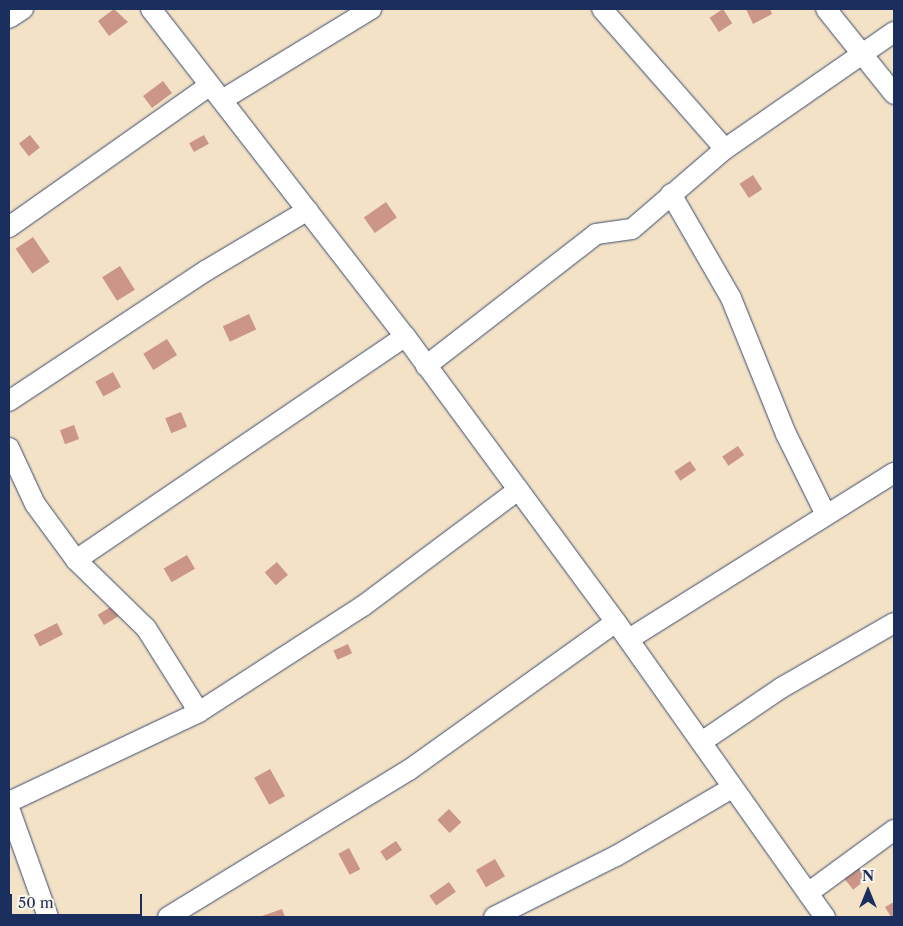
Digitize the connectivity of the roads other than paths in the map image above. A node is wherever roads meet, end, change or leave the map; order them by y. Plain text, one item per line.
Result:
1 (23, 9) edge
2 (151, 9) edge
3 (371, 9) edge
4 (602, 9) edge
5 (826, 9) edge
6 (351, 14) edge
7 (9, 18) edge
8 (894, 32) edge
9 (859, 55) junction
10 (216, 93) junction
11 (894, 94) edge
12 (725, 149) junction
13 (671, 194) junction
14 (308, 210) junction
15 (9, 227) edge
16 (405, 336) junction
17 (426, 366) junction
18 (9, 401) edge
19 (9, 448) edge
20 (894, 473) edge
21 (518, 490) junction
22 (826, 515) junction
23 (76, 560) junction
24 (616, 622) junction
25 (894, 623) edge
26 (629, 639) junction
27 (199, 712) junction
28 (702, 741) junction
29 (732, 788) junction
30 (9, 802) edge
31 (9, 808) edge
32 (894, 830) edge
33 (808, 893) junction
34 (48, 917) edge
35 (168, 917) edge
36 (494, 917) edge
37 (825, 917) edge

1 - 7 street
2 - 10 street
3 - 6 street
4 - 12 street
5 - 9 street
6 - 10 street
8 - 9 street
9 - 11 street
9 - 12 street
10 - 14 street
10 - 15 street
12 - 13 street
13 - 17 street
13 - 22 street
14 - 16 street
14 - 18 street
16 - 17 street
16 - 23 street
17 - 21 street
19 - 23 street
20 - 22 street
21 - 24 street
21 - 27 street
22 - 26 street
23 - 27 street
24 - 26 street
24 - 35 street
25 - 28 street
26 - 28 street
27 - 30 street
28 - 29 street
29 - 33 street
29 - 36 street
31 - 34 street
32 - 33 street
33 - 37 street

